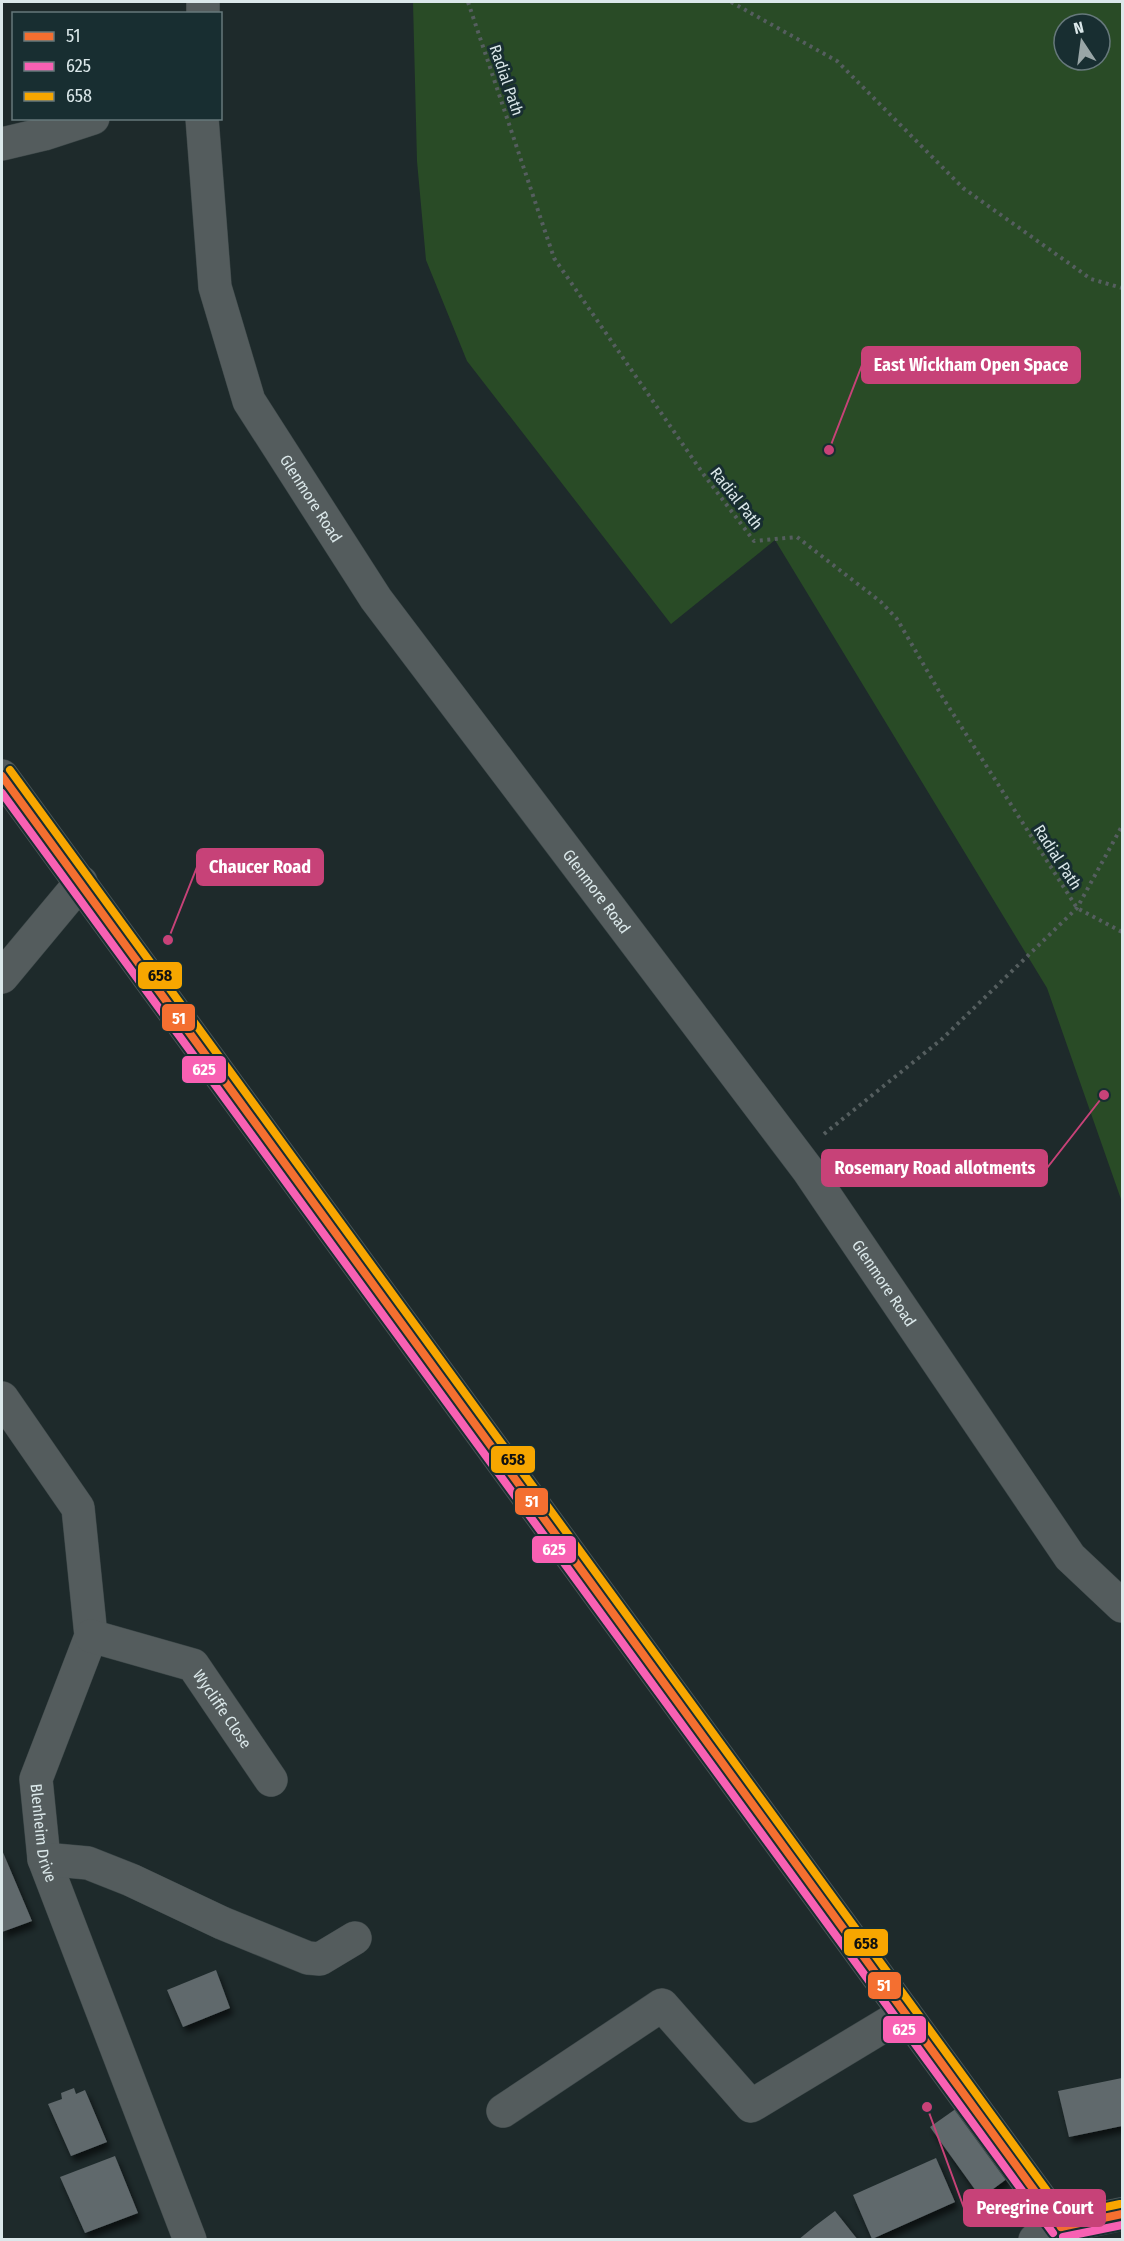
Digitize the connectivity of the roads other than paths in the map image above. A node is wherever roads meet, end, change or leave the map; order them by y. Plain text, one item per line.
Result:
1 (87, 120) edge
2 (202, 120) edge
3 (2, 144) edge
4 (2, 776) edge
5 (81, 882) junction
6 (2, 977) edge
7 (2, 1398) edge
8 (1122, 1606) edge
9 (91, 1636) junction
10 (272, 1780) dead end
11 (44, 1859) junction
12 (356, 1938) dead end
13 (905, 2013) junction
14 (503, 2111) dead end
15 (1122, 2214) edge
16 (1048, 2233) edge
17 (190, 2240) edge

1 - 3 street
2 - 8 street, Glenmore Road
4 - 5 street
5 - 6 street
5 - 13 street
7 - 9 street, Blenheim Drive
9 - 10 street, Wycliffe Close
9 - 11 street, Blenheim Drive
11 - 12 street
11 - 17 street, Blenheim Drive
13 - 14 street
13 - 16 street
15 - 16 street

